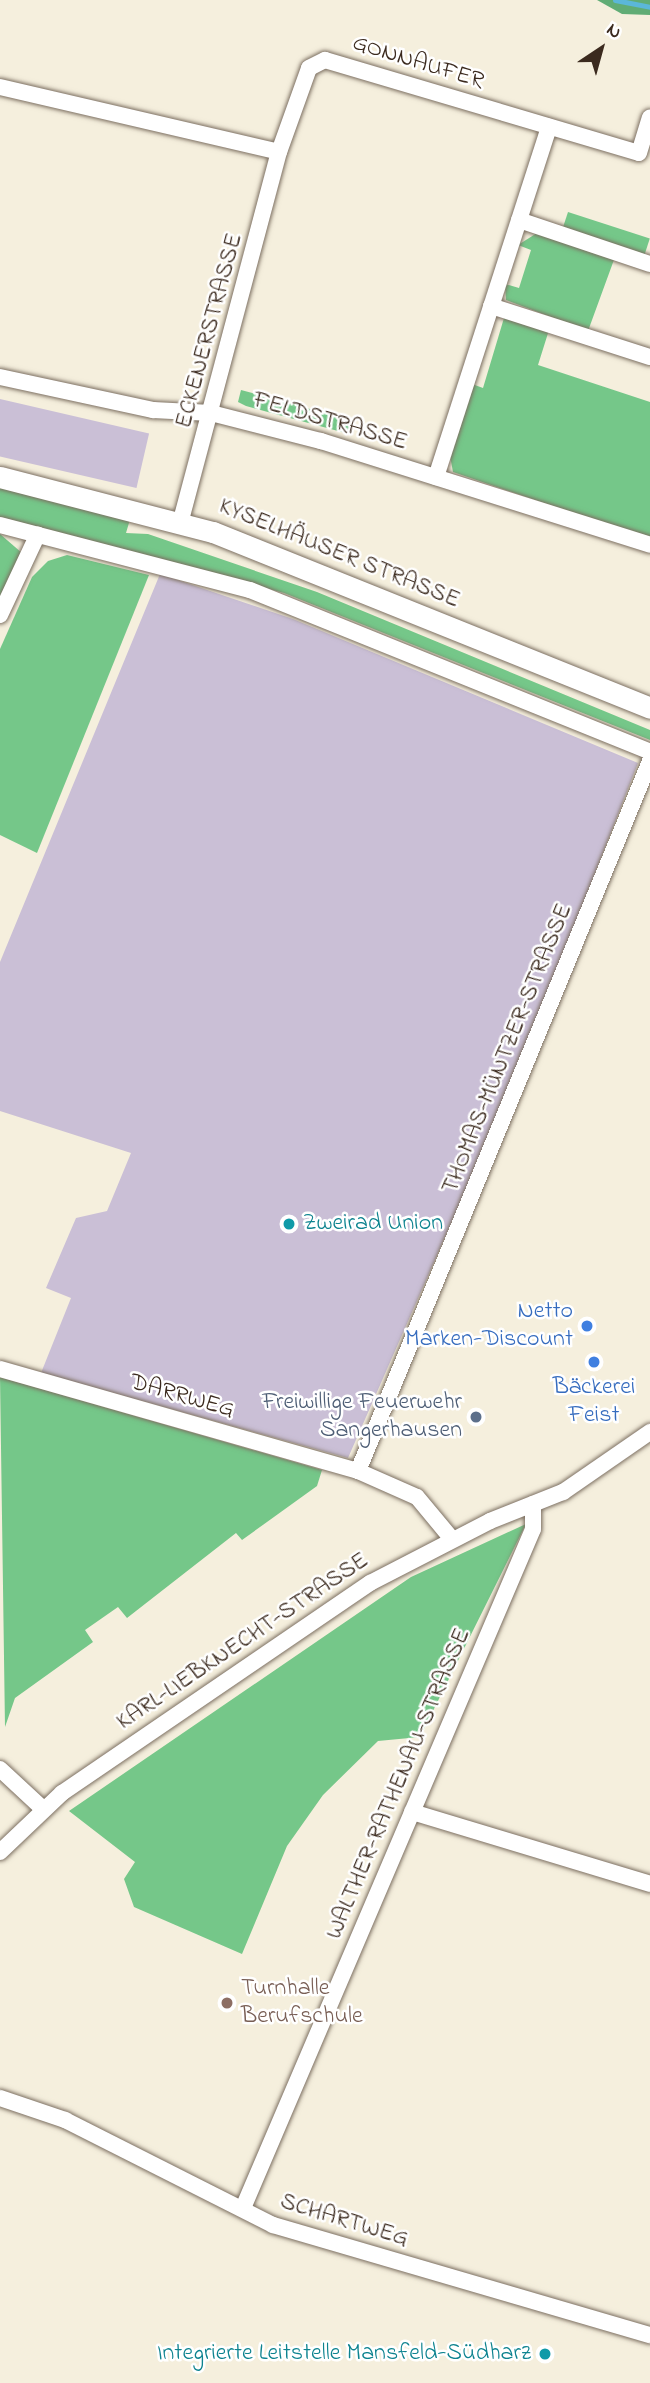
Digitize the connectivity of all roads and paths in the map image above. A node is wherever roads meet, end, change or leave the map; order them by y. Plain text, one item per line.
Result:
1 (0, 87) edge
2 (650, 118) edge
3 (549, 127) junction
4 (279, 152) junction
5 (519, 220) junction
6 (650, 264) edge
7 (491, 306) junction
8 (650, 357) edge
9 (0, 377) edge
10 (211, 413) junction
11 (0, 477) edge
12 (436, 477) junction
13 (181, 520) junction
14 (0, 525) edge
15 (38, 534) junction
16 (650, 545) edge
17 (0, 615) edge
18 (650, 708) edge
19 (650, 751) edge
20 (650, 761) edge
21 (0, 1369) edge
22 (650, 1432) edge
23 (358, 1471) junction
24 (533, 1504) junction
25 (452, 1539) junction
26 (0, 1769) edge
27 (43, 1809) junction
28 (412, 1812) junction
29 (0, 1852) edge
30 (650, 1884) edge
31 (0, 2098) edge
32 (243, 2208) junction
33 (650, 2335) edge

1 - 4 street
2 - 3 street, GONNAUFER
3 - 4 street, GONNAUFER
3 - 5 street
4 - 10 street, ECKENERSTRASSE
5 - 6 street
5 - 7 street
7 - 8 street
7 - 12 street
9 - 10 street
10 - 12 street, FELDSTRASSE
10 - 13 street, ECKENERSTRASSE
11 - 13 main road, KYSELHÄUSER STRASSE
12 - 16 street, FELDSTRASSE
13 - 18 main road, KYSELHÄUSER STRASSE
14 - 15 street
15 - 17 street
15 - 19 street
20 - 23 street, THOMAS-MÜNTZER-STRASSE
21 - 23 street, DARRWEG
22 - 24 street
23 - 25 street, DARRWEG
24 - 25 street, KARL-LIEBKNECHT-STRASSE
24 - 28 street, WALTHER-RATHENAU-STRASSE
25 - 27 street, KARL-LIEBKNECHT-STRASSE
26 - 27 street
27 - 29 street, KARL-LIEBKNECHT-STRASSE
28 - 30 street
28 - 32 street, WALTHER-RATHENAU-STRASSE
31 - 32 street, SCHARTWEG
32 - 33 street, SCHARTWEG

